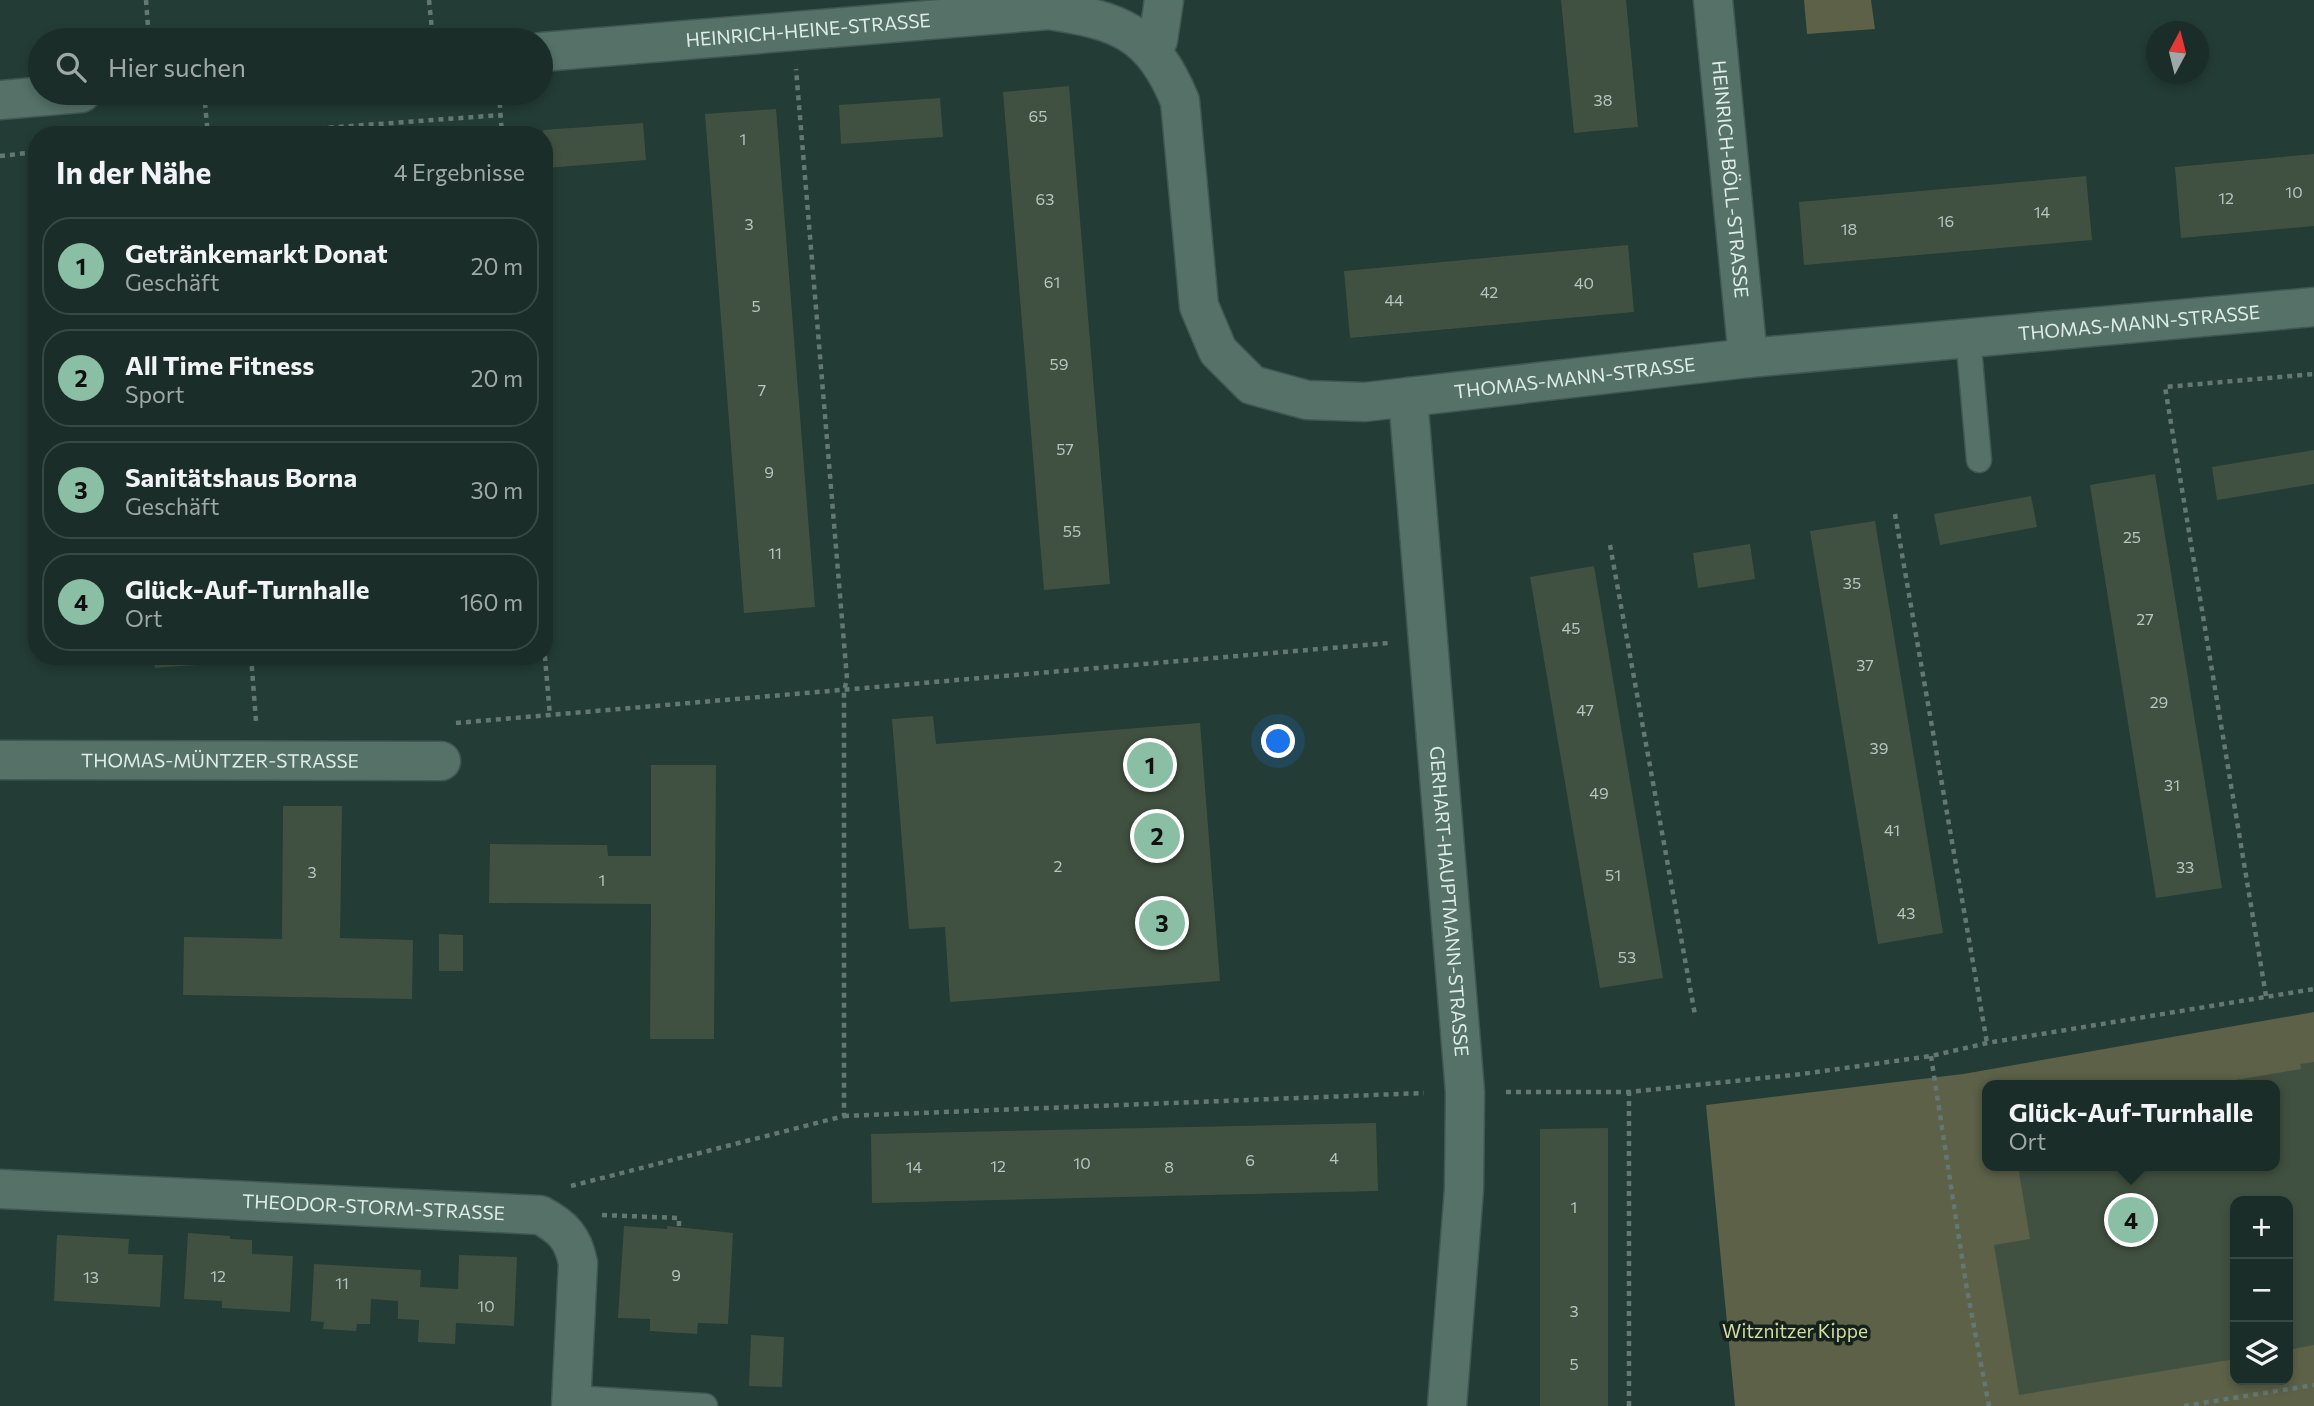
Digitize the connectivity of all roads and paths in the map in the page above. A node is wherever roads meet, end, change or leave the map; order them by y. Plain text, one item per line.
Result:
1 (146, 0) edge
2 (429, 0) edge
3 (1164, 0) edge
4 (1713, 0) edge
5 (148, 28) edge
6 (432, 28) edge
7 (793, 32) junction
8 (1149, 48) junction
9 (553, 51) edge
10 (28, 98) edge
11 (0, 100) edge
12 (205, 105) edge
13 (500, 105) edge
14 (501, 115) junction
15 (207, 126) edge
16 (351, 126) edge
17 (502, 126) edge
18 (28, 153) edge
19 (0, 156) edge
20 (2314, 307) edge
21 (1968, 338) junction
22 (1748, 358) junction
23 (2314, 374) edge
24 (1408, 397) junction
25 (1979, 460) dead end
26 (1895, 514) dead end
27 (1610, 545) dead end
28 (1427, 640) junction
29 (252, 665) edge
30 (546, 665) edge
31 (844, 691) junction
32 (550, 716) junction
33 (0, 760) edge
34 (260, 761) junction
35 (440, 761) joint
36 (2314, 989) edge
37 (2266, 996) junction
38 (1695, 1015) dead end
39 (1987, 1044) junction
40 (1931, 1056) junction
41 (1465, 1092) junction
42 (1629, 1092) junction
43 (844, 1116) junction
44 (0, 1189) edge
45 (552, 1223) junction
46 (679, 1227) dead end
47 (2314, 1385) edge
48 (571, 1402) edge
49 (705, 1406) edge
50 (1447, 1406) edge
51 (1629, 1406) edge
52 (1990, 1406) edge
53 (2184, 1406) edge

1 - 5 path
2 - 6 path
3 - 8 street
4 - 22 street, HEINRICH-BÖLL-STRASSE
7 - 8 street, HEINRICH-HEINE-STRASSE
7 - 9 street, HEINRICH-HEINE-STRASSE
7 - 31 path
8 - 24 street, THOMAS-MANN-STRASSE
10 - 11 street
12 - 15 path
13 - 14 path
14 - 16 path
14 - 17 path
18 - 19 path
20 - 21 street, THOMAS-MANN-STRASSE
21 - 22 street, THOMAS-MANN-STRASSE
21 - 25 lane
22 - 24 street, THOMAS-MANN-STRASSE
23 - 37 path
24 - 28 street, GERHART-HAUPTMANN-STRASSE
26 - 39 path
27 - 38 path
28 - 31 path
28 - 41 street, GERHART-HAUPTMANN-STRASSE
29 - 34 path
30 - 32 path
31 - 32 path
31 - 43 path
32 - 35 path
33 - 34 street, THOMAS-MÜNTZER-STRASSE
34 - 35 street, THOMAS-MÜNTZER-STRASSE
36 - 37 path
37 - 39 path
39 - 40 path
40 - 42 path
40 - 52 path
41 - 42 path
41 - 43 path
41 - 50 street, GERHART-HAUPTMANN-STRASSE
42 - 51 path
43 - 45 path
44 - 45 street, THEODOR-STORM-STRASSE
45 - 46 path
45 - 48 street
47 - 53 path
48 - 49 lane

